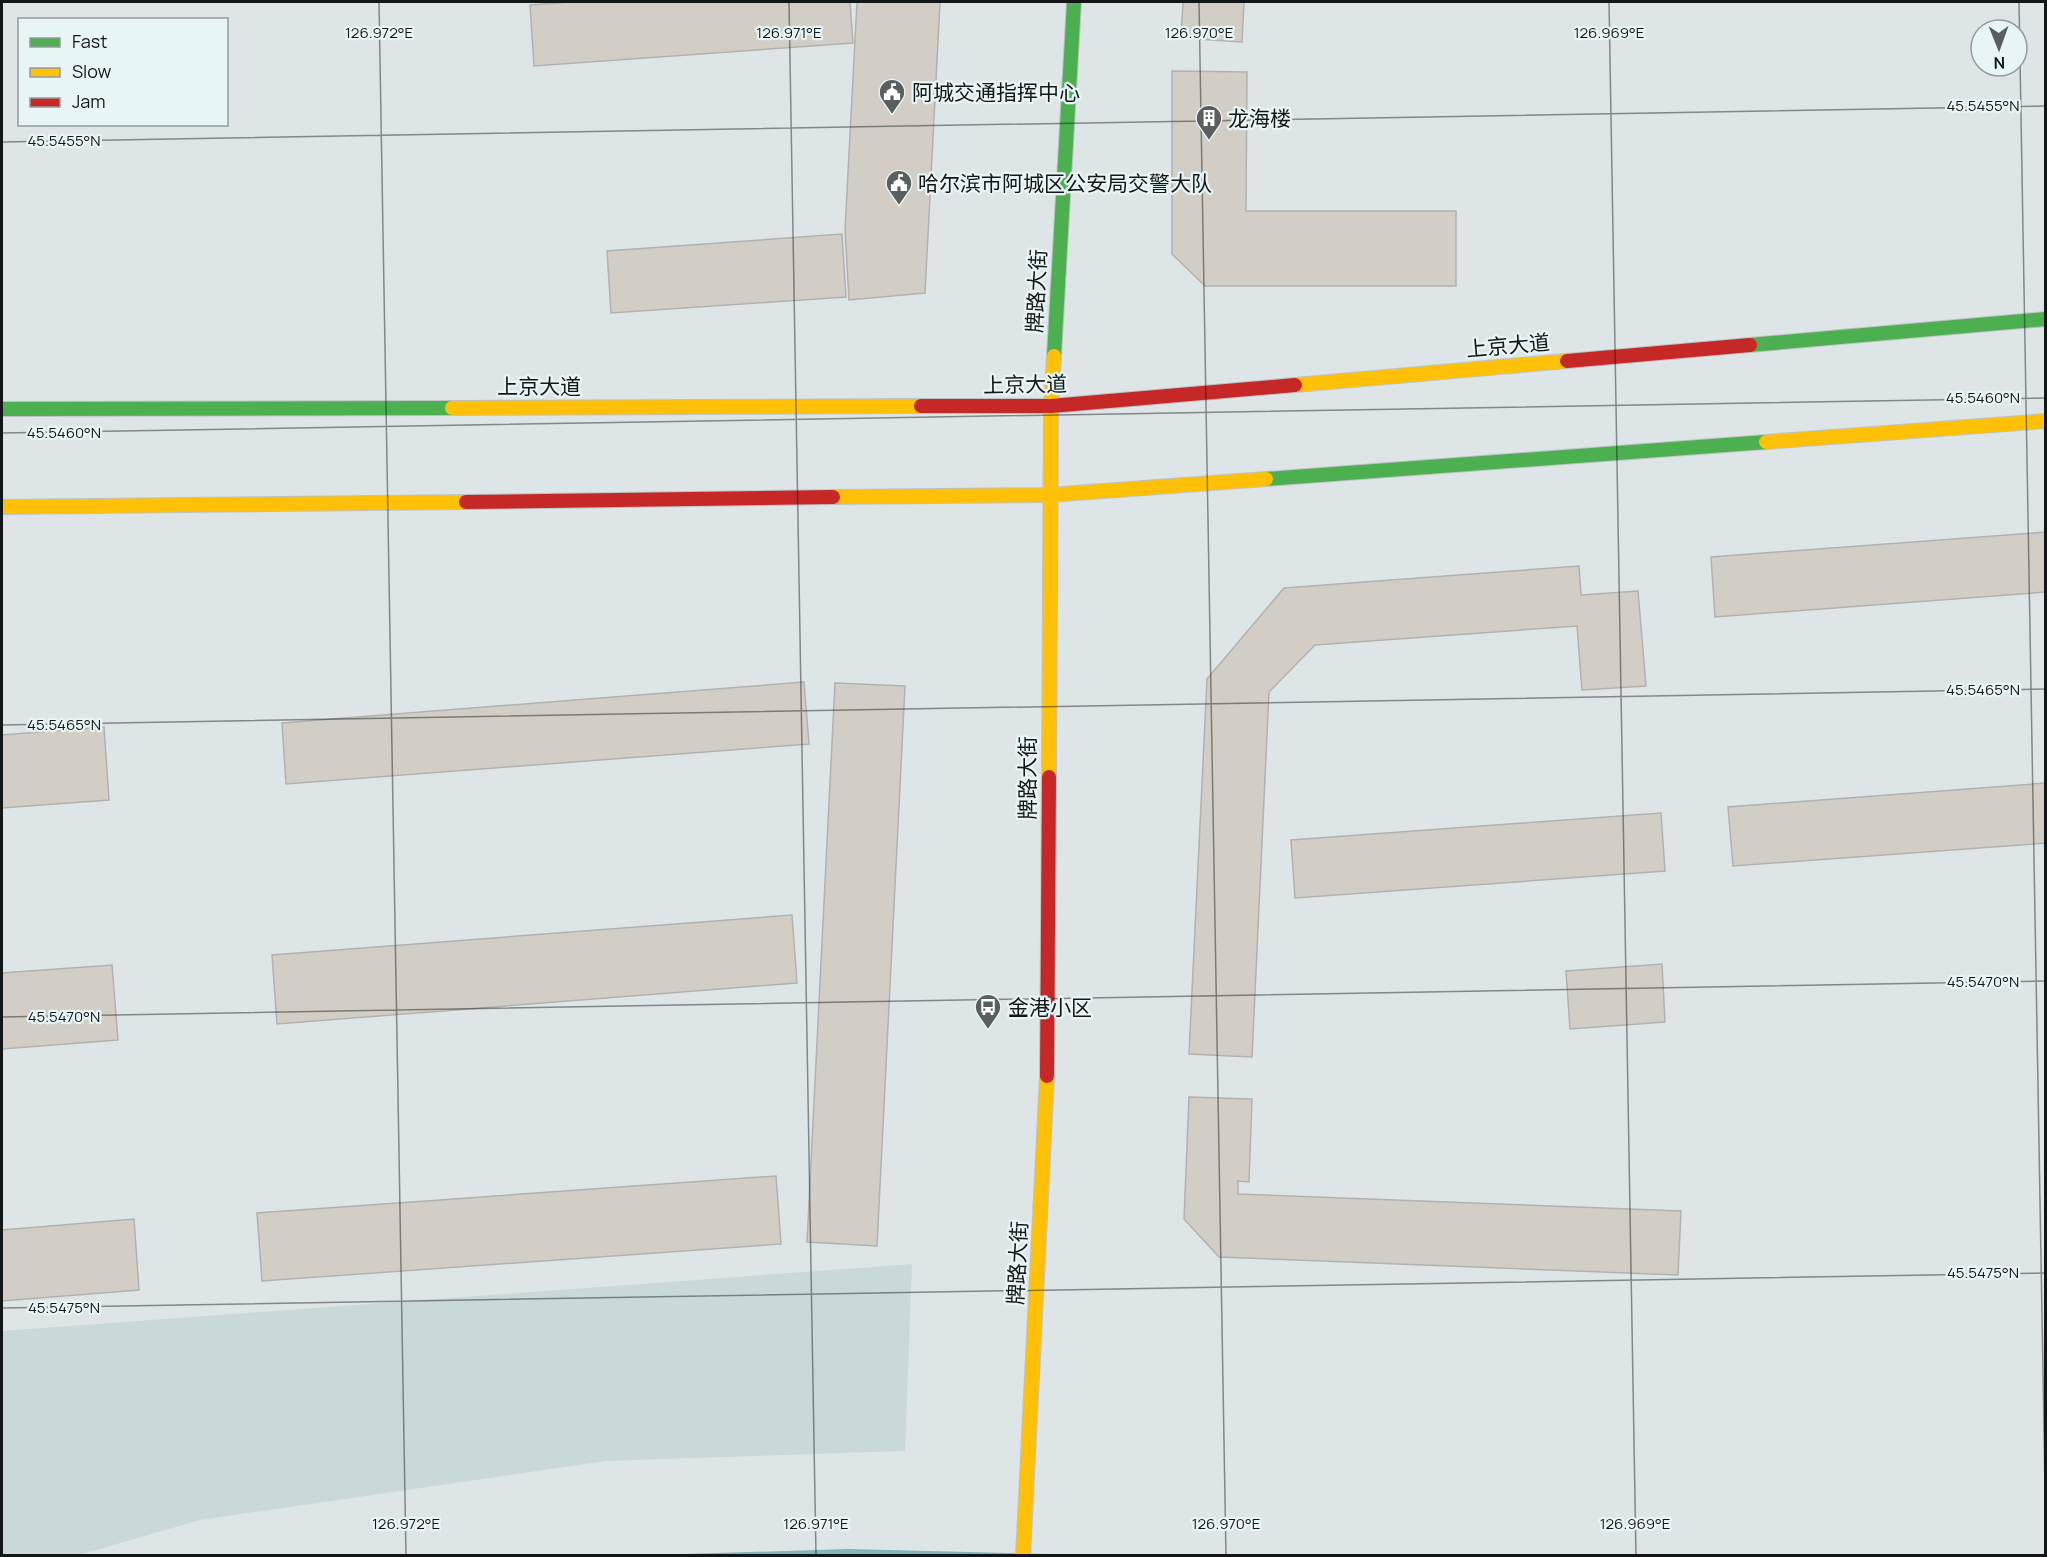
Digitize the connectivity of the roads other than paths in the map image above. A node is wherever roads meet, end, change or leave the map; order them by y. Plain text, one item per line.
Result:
1 (1074, 2) edge
2 (2046, 319) edge
3 (1051, 406) junction
4 (2, 409) edge
5 (2046, 421) edge
6 (1049, 495) junction
7 (2, 507) edge
8 (1023, 1556) edge

1 - 3 main road, 牌路大街
2 - 3 main road, 上京大道
3 - 4 main road, 上京大道
3 - 6 main road, 牌路大街
5 - 6 main road
6 - 7 main road
6 - 8 main road, 牌路大街

